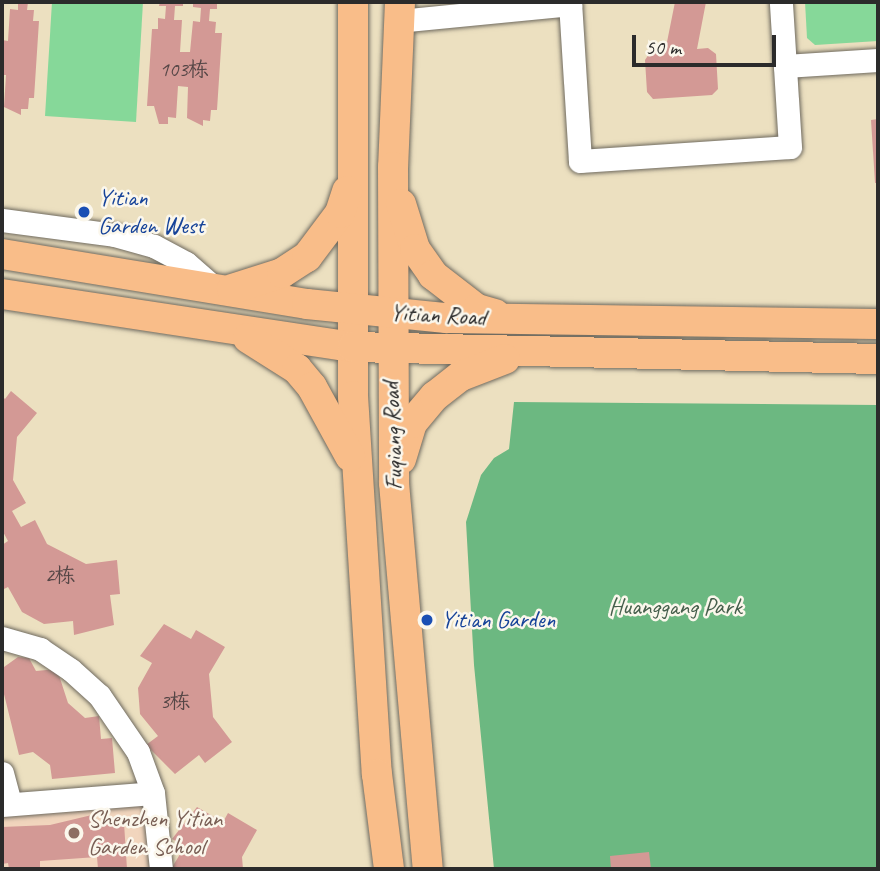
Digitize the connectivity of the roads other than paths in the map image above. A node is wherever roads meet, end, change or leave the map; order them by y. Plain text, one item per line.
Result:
1 (353, 2) edge
2 (781, 2) edge
3 (570, 3) edge
4 (399, 12) edge
5 (878, 60) edge
6 (785, 66) junction
7 (352, 163) junction
8 (393, 167) junction
9 (2, 220) edge
10 (2, 254) edge
11 (220, 292) junction
12 (2, 294) edge
13 (353, 309) junction
14 (392, 313) junction
15 (512, 319) junction
16 (878, 324) edge
17 (236, 332) junction
18 (353, 347) junction
19 (391, 350) junction
20 (530, 353) junction
21 (878, 359) edge
22 (357, 477) junction
23 (394, 482) junction
24 (2, 638) edge
25 (2, 774) edge
26 (153, 793) junction
27 (6, 804) edge
28 (162, 869) edge
29 (389, 869) edge
30 (428, 869) edge

1 - 7 main road, Fuqiang Road
2 - 6 street
3 - 4 street
3 - 6 street
4 - 8 main road, Fuqiang Road
5 - 6 street
7 - 11 main road
7 - 13 main road, Fuqiang Road
8 - 14 main road, Fuqiang Road
8 - 15 main road
9 - 11 street
10 - 11 main road, Yitian Road
11 - 13 main road, Yitian Road
12 - 17 main road, Yitian Road
13 - 14 main road, Yitian Road
13 - 18 main road, Fuqiang Road
14 - 15 main road, Yitian Road
14 - 19 main road, Fuqiang Road
15 - 16 main road, Yitian Road
17 - 18 main road, Yitian Road
17 - 22 main road
18 - 19 main road, Yitian Road
18 - 22 main road, Fuqiang Road
19 - 20 main road, Yitian Road
19 - 23 main road, Fuqiang Road
20 - 21 main road, Yitian Road
20 - 23 main road
22 - 29 main road, Fuqiang Road
23 - 30 main road, Fuqiang Road
24 - 26 street
25 - 27 street
26 - 27 street
26 - 28 street

